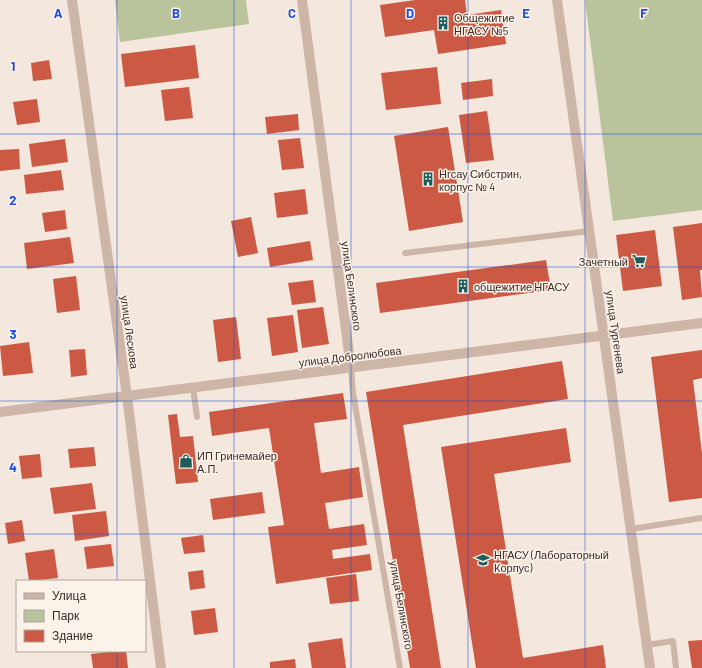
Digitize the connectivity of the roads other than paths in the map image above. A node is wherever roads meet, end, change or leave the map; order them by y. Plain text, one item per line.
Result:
1 (72, 0) edge
2 (302, 0) edge
3 (558, 0) edge
4 (590, 231) junction
5 (405, 253) dead end
6 (702, 323) edge
7 (605, 336) junction
8 (351, 368) junction
9 (194, 388) junction
10 (127, 396) junction
11 (0, 412) edge
12 (197, 417) dead end
13 (702, 518) edge
14 (631, 529) junction
15 (647, 645) junction
16 (161, 668) edge
17 (400, 668) edge
18 (650, 668) edge
19 (676, 668) edge

1 - 10 street, улица Лескова
2 - 8 street, улица Белинского
3 - 4 street, улица Тургенева
4 - 5 lane
4 - 7 street, улица Тургенева
6 - 7 street, улица Добролюбова
7 - 8 street, улица Добролюбова
7 - 14 street, улица Тургенева
8 - 9 street, улица Добролюбова
8 - 17 lane, улица Белинского
9 - 10 street, улица Добролюбова
9 - 12 lane
10 - 11 street, улица Добролюбова
10 - 16 street, улица Лескова
13 - 14 lane
14 - 15 street, улица Тургенева
15 - 18 street, улица Тургенева
15 - 19 lane

